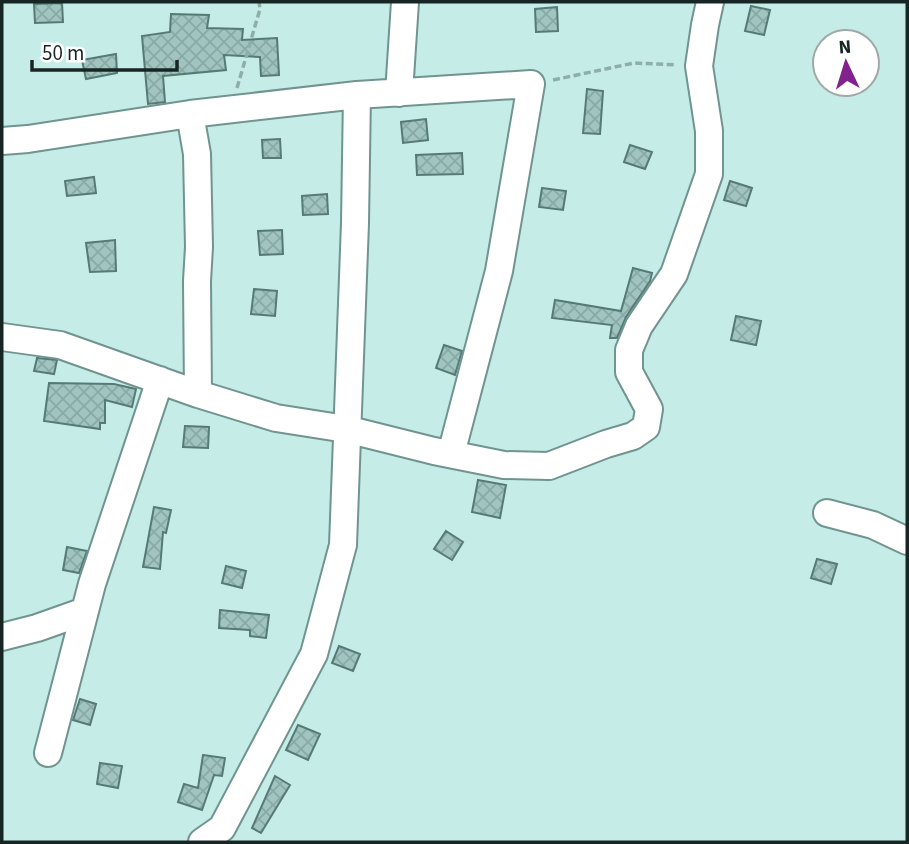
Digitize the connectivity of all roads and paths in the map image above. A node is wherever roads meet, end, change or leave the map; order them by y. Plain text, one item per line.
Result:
1 (259, 2) edge
2 (405, 2) edge
3 (710, 2) edge
4 (699, 66) junction
5 (531, 84) junction
6 (399, 93) junction
7 (357, 95) junction
8 (234, 99) dead end
9 (190, 114) junction
10 (2, 141) edge
11 (2, 338) edge
12 (160, 380) junction
13 (198, 394) junction
14 (346, 429) junction
15 (451, 454) junction
16 (827, 513) dead end
17 (907, 541) edge
18 (85, 611) junction
19 (2, 637) edge
20 (48, 753) dead end
21 (202, 842) edge

1 - 8 path
2 - 6 street
3 - 4 street
4 - 5 path
4 - 15 street
5 - 6 street
5 - 15 street
6 - 7 street
7 - 9 street
7 - 14 street
9 - 10 street
9 - 13 street
11 - 12 street
12 - 13 street
12 - 18 street
13 - 14 street
14 - 15 street
14 - 21 street
16 - 17 street
18 - 19 street
18 - 20 street

